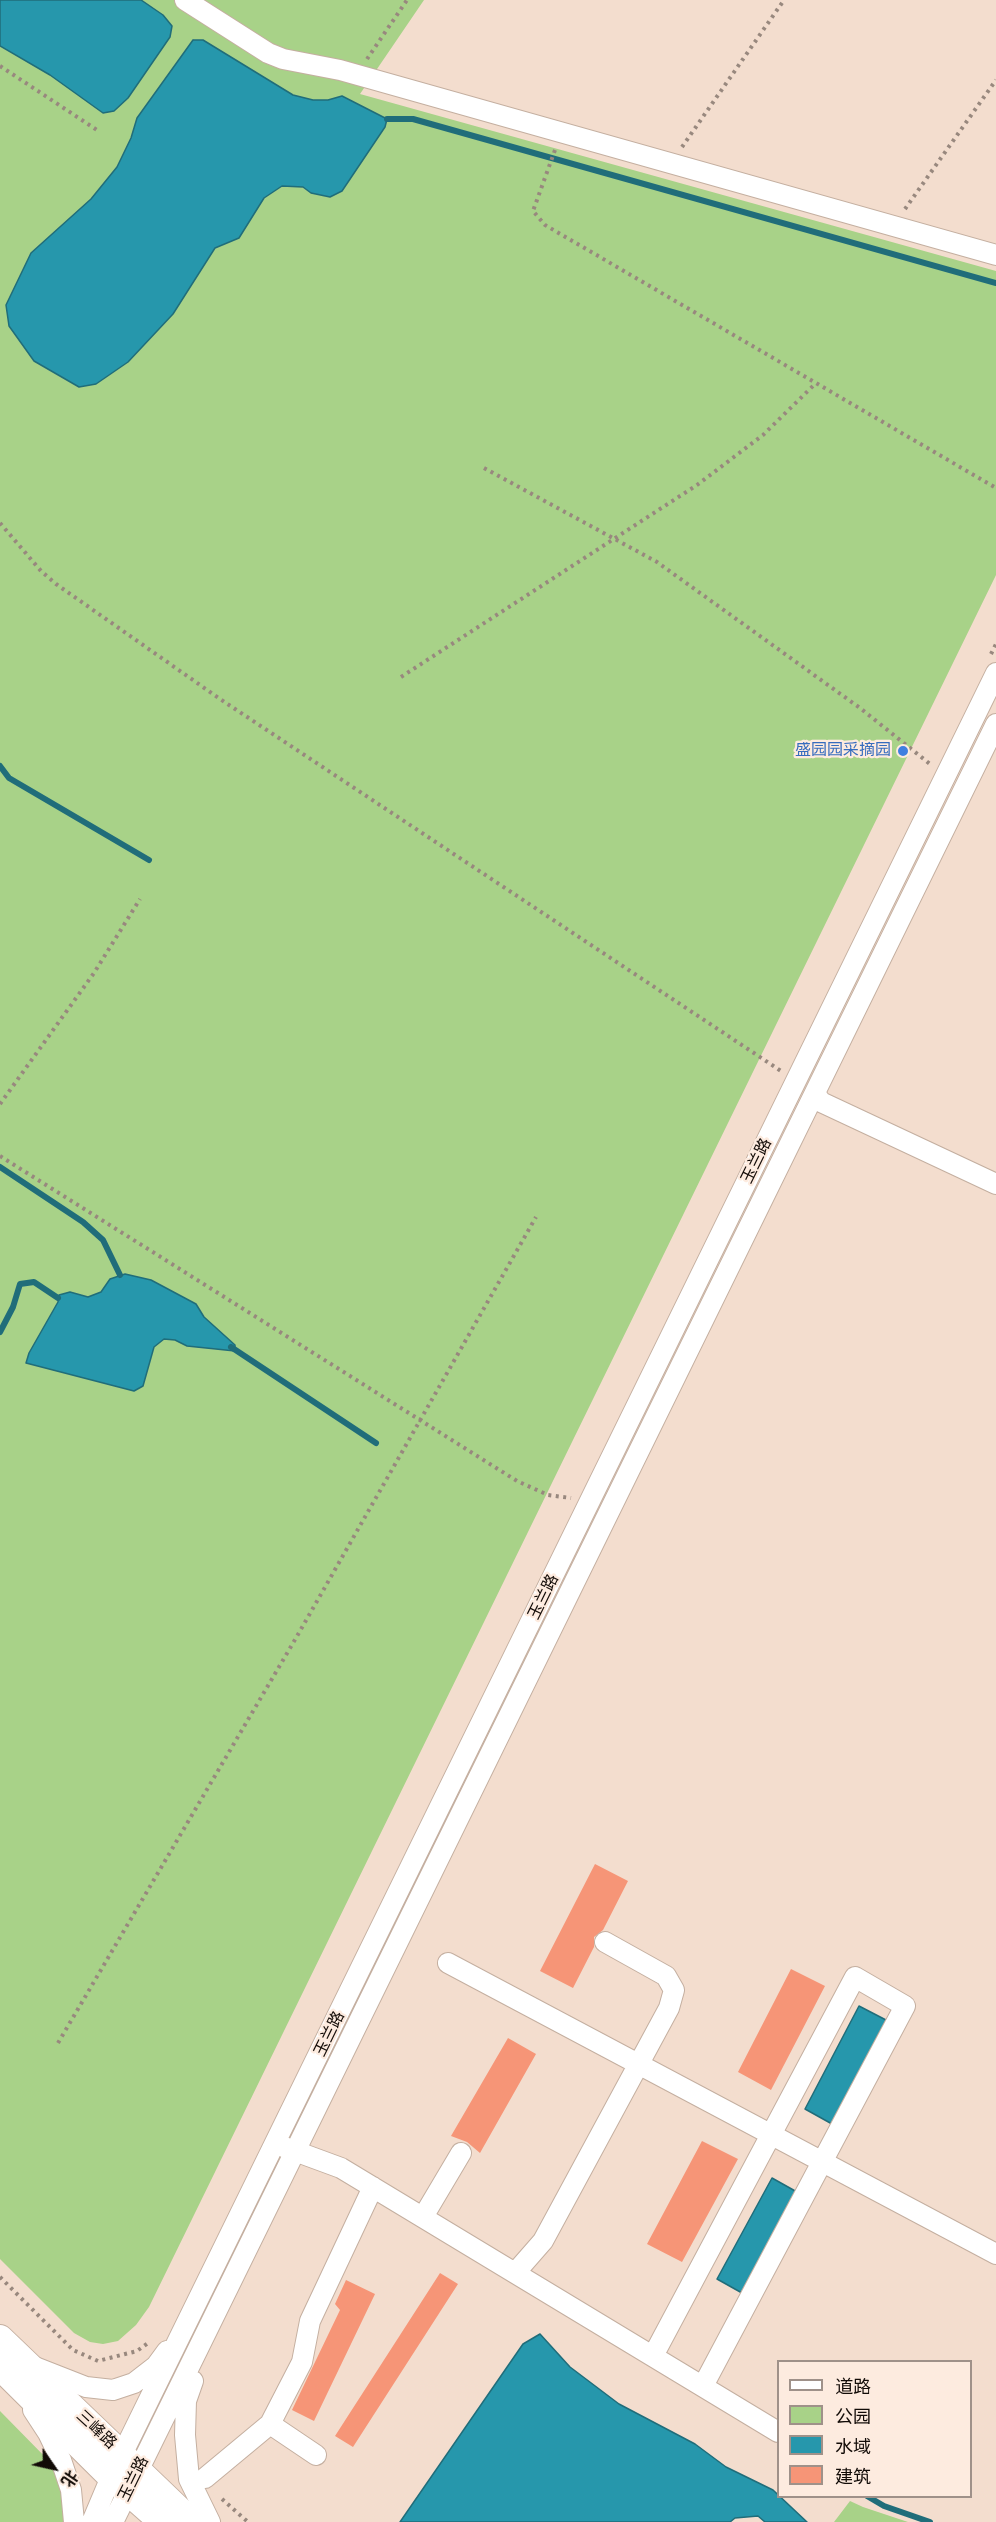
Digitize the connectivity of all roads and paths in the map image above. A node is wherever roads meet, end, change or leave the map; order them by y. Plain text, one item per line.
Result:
1 (185, 0) edge
2 (407, 0) edge
3 (784, 0) edge
4 (0, 66) edge
5 (356, 75) junction
6 (996, 80) edge
7 (100, 132) dead end
8 (555, 150) dead end
9 (671, 163) junction
10 (894, 226) junction
11 (996, 255) edge
12 (816, 383) junction
13 (484, 468) dead end
14 (996, 488) edge
15 (0, 524) edge
16 (616, 538) junction
17 (996, 673) edge
18 (401, 677) dead end
19 (996, 724) edge
20 (935, 768) dead end
21 (140, 899) dead end
22 (796, 1081) junction
23 (815, 1093) junction
24 (0, 1104) edge
25 (0, 1156) edge
26 (996, 1184) edge
27 (536, 1217) dead end
28 (420, 1420) junction
29 (591, 1500) junction
30 (605, 1942) dead end
31 (448, 1963) dead end
32 (58, 2043) dead end
33 (639, 2064) junction
34 (771, 2135) junction
35 (276, 2144) junction
36 (295, 2151) junction
37 (461, 2153) dead end
38 (822, 2162) junction
39 (374, 2187) junction
40 (423, 2217) junction
41 (996, 2254) edge
42 (515, 2273) junction
43 (0, 2277) edge
44 (195, 2309) junction
45 (213, 2318) junction
46 (154, 2337) dead end
47 (0, 2338) edge
48 (653, 2356) junction
49 (12, 2369) edge
50 (704, 2386) junction
51 (270, 2424) junction
52 (777, 2431) edge
53 (316, 2455) dead end
54 (125, 2474) junction
55 (205, 2478) dead end
56 (74, 2522) edge
57 (92, 2522) edge
58 (113, 2522) edge
59 (162, 2522) edge
60 (192, 2522) edge
61 (210, 2522) edge

1 - 5 street
2 - 5 path
3 - 9 path
4 - 7 path
5 - 9 street
6 - 10 path
8 - 12 path
9 - 10 street
10 - 11 street
12 - 14 path
12 - 16 path
13 - 16 path
15 - 22 path
16 - 18 path
16 - 20 path
17 - 22 street, 玉兰路
19 - 23 street, 玉兰路
21 - 24 path
22 - 29 street, 玉兰路
23 - 26 street
23 - 36 street, 玉兰路
25 - 28 path
27 - 28 path
28 - 29 path
28 - 32 path
29 - 35 street, 玉兰路
30 - 33 street
31 - 33 street
33 - 34 street
33 - 42 street
34 - 38 street
34 - 38 street
34 - 48 street
35 - 36 street
35 - 44 street, 玉兰路
36 - 39 street
36 - 45 street, 玉兰路
37 - 40 street
38 - 41 street
38 - 50 street
39 - 40 street
39 - 51 street
40 - 42 street
42 - 48 street
43 - 46 path
44 - 49 street
44 - 54 street, 玉兰路
45 - 54 street, 玉兰路
45 - 61 street
47 - 49 main road, 三峰路
48 - 50 street
49 - 54 main road, 三峰路
49 - 56 street
50 - 52 street
51 - 53 street
51 - 55 street
54 - 57 street, 玉兰路
54 - 58 street, 玉兰路
54 - 59 main road, 三峰路
54 - 60 main road, 三峰路

